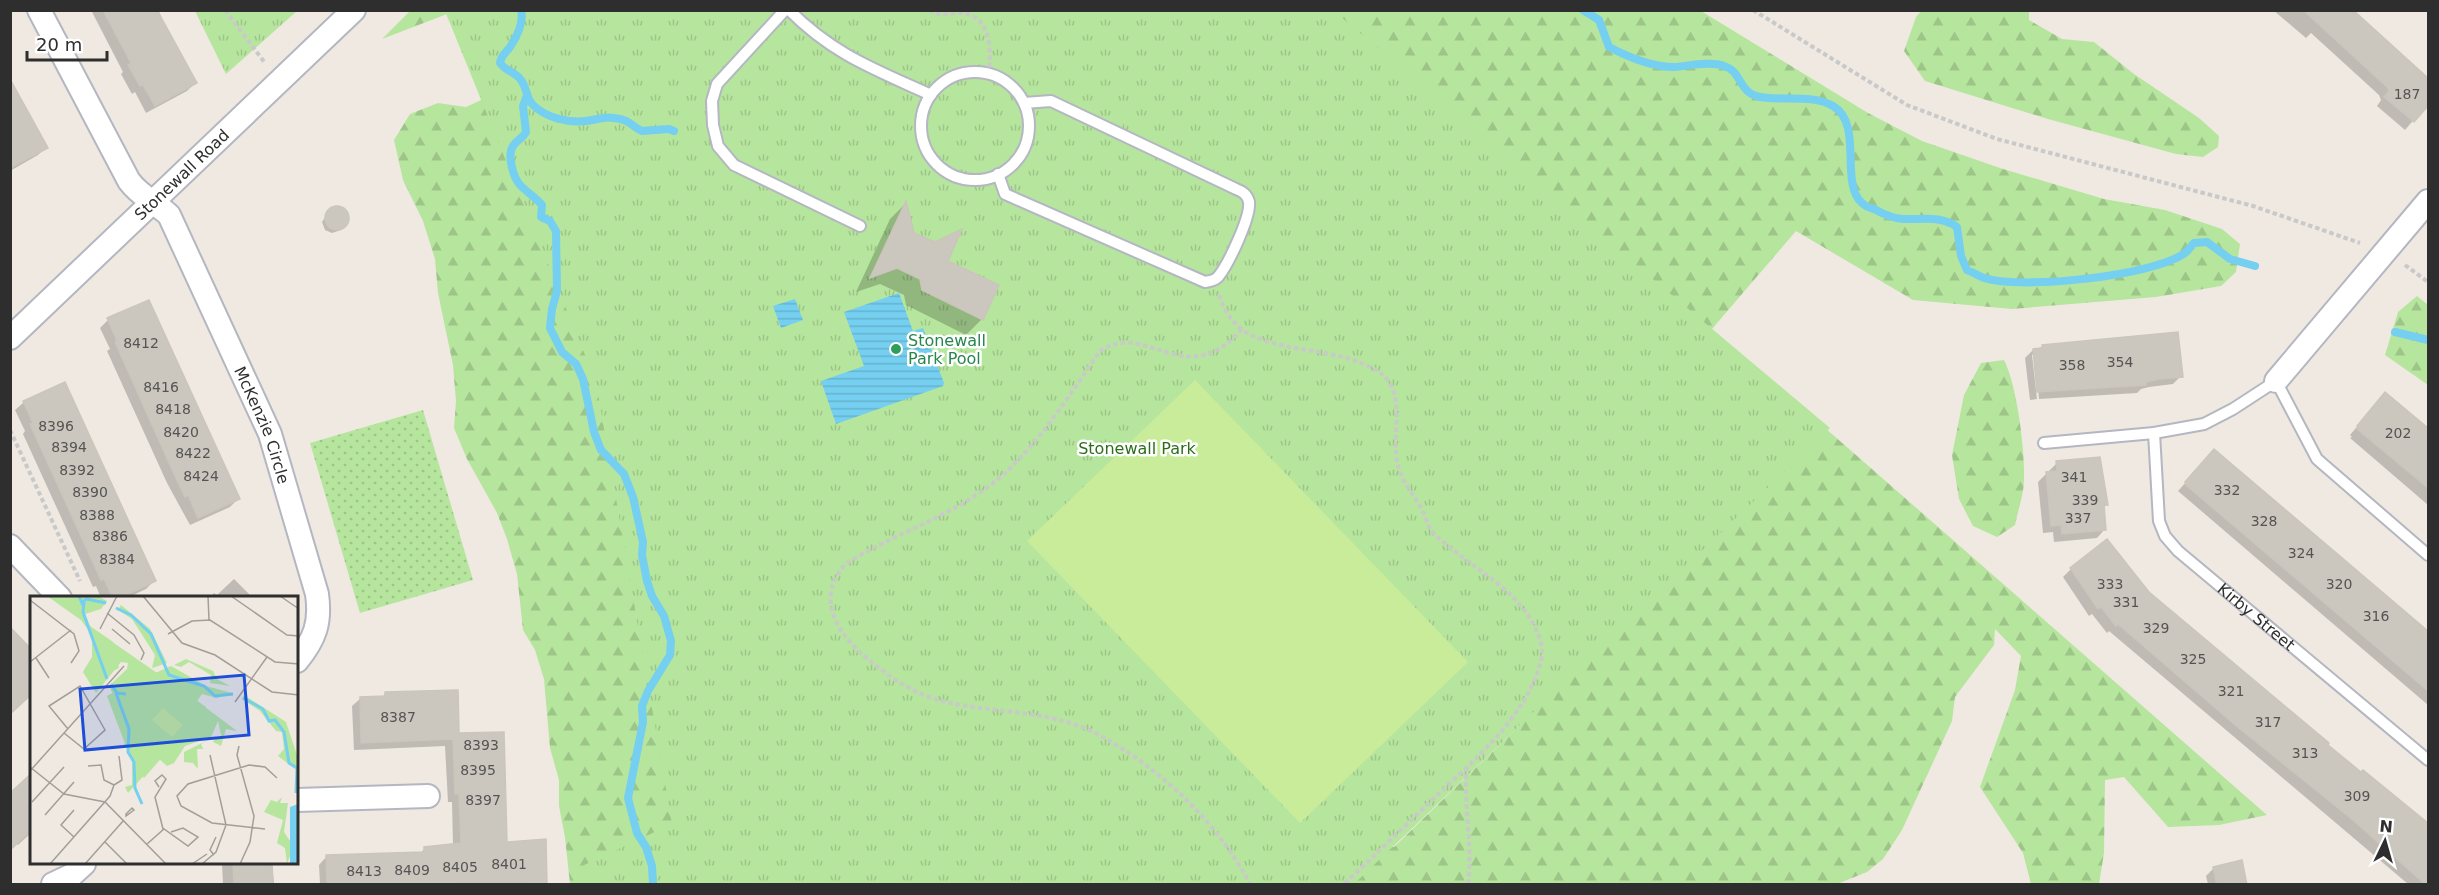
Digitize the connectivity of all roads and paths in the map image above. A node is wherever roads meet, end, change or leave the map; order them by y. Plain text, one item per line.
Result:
1 (39, 10) edge
2 (225, 10) edge
3 (354, 10) edge
4 (787, 10) edge
5 (928, 10) edge
6 (1754, 10) edge
7 (989, 74) junction
8 (280, 81) junction
9 (931, 94) junction
10 (1024, 103) junction
11 (998, 174) junction
12 (2428, 201) edge
13 (152, 202) junction
14 (860, 226) dead end
15 (2384, 254) junction
16 (1212, 281) junction
17 (2428, 282) edge
18 (1242, 329) junction
19 (10, 338) edge
20 (2276, 381) junction
21 (10, 430) edge
22 (2154, 433) junction
23 (2044, 443) dead end
24 (10, 546) edge
25 (2428, 555) edge
26 (83, 587) dead end
27 (58, 596) edge
28 (298, 660) edge
29 (2428, 760) edge
30 (1467, 766) junction
31 (428, 796) dead end
32 (298, 800) edge
33 (83, 865) edge
34 (53, 885) edge
35 (1250, 885) edge
36 (1344, 885) edge
37 (1468, 885) edge

1 - 13 street, McKenzie Circle
2 - 8 path
3 - 8 street, Stonewall Road
4 - 9 lane
4 - 14 lane
5 - 7 path
6 - 15 path
7 - 9 lane
7 - 10 lane
8 - 13 street, Stonewall Road
9 - 11 lane
10 - 11 lane
10 - 16 lane
11 - 16 lane
12 - 15 street
13 - 19 street, Stonewall Road
13 - 28 street, McKenzie Circle
15 - 17 path
15 - 20 street
16 - 18 path
18 - 30 path
18 - 35 path
20 - 22 lane
20 - 25 lane
21 - 26 path
22 - 23 lane
22 - 29 lane, Kirby Street
24 - 27 street
30 - 36 path
30 - 37 path
31 - 32 street
33 - 34 street

